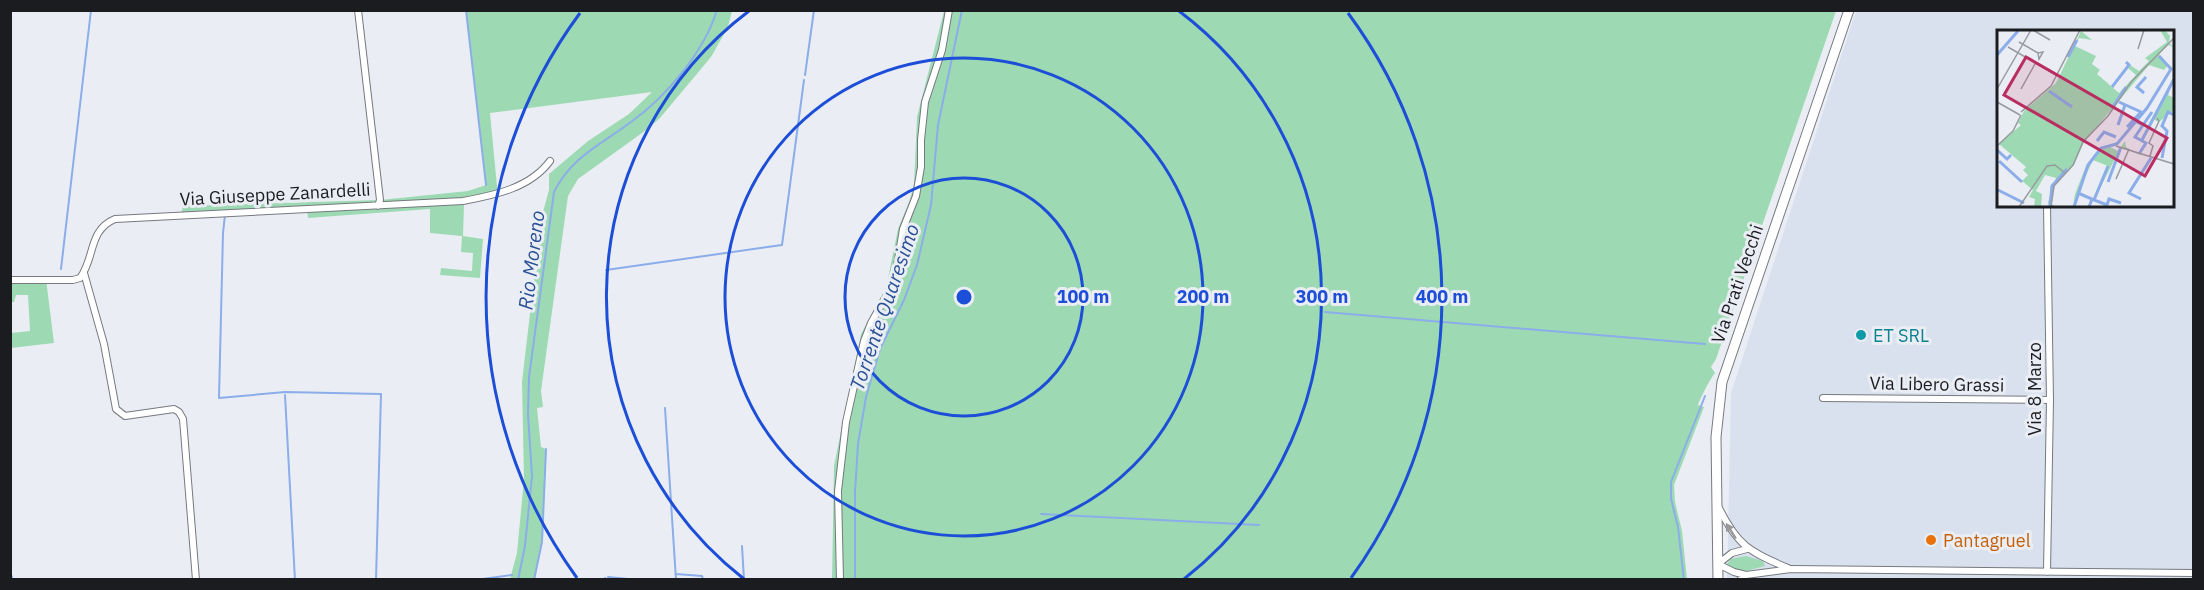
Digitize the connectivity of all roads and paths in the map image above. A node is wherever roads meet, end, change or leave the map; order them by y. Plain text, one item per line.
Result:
1 (358, 10) edge
2 (949, 10) edge
3 (1849, 10) edge
4 (550, 161) dead end
5 (378, 206) junction
6 (2047, 207) edge
7 (84, 273) junction
8 (10, 280) edge
9 (1823, 398) dead end
10 (2050, 400) junction
11 (1717, 503) junction
12 (1747, 549) junction
13 (1718, 564) junction
14 (1791, 569) junction
15 (2047, 572) junction
16 (2193, 573) edge
17 (1743, 577) edge
18 (196, 579) edge
19 (840, 579) edge
20 (1718, 579) edge

1 - 5 street, Via Giuseppe Zanardelli
2 - 19 street
3 - 11 main road, Via Prati Vecchi
4 - 5 street
5 - 7 street, Via Giuseppe Zanardelli
6 - 10 street, Via 8 Marzo
7 - 8 street
7 - 18 street
9 - 10 street, Via Libero Grassi
10 - 15 street, Via 8 Marzo
12 -> 11 street
11 - 13 main road, Via Prati Vecchi
12 - 13 street
12 - 14 street
13 - 17 street
13 - 20 main road, Via Prati Vecchi
14 - 15 street
14 - 17 street
15 - 16 street

